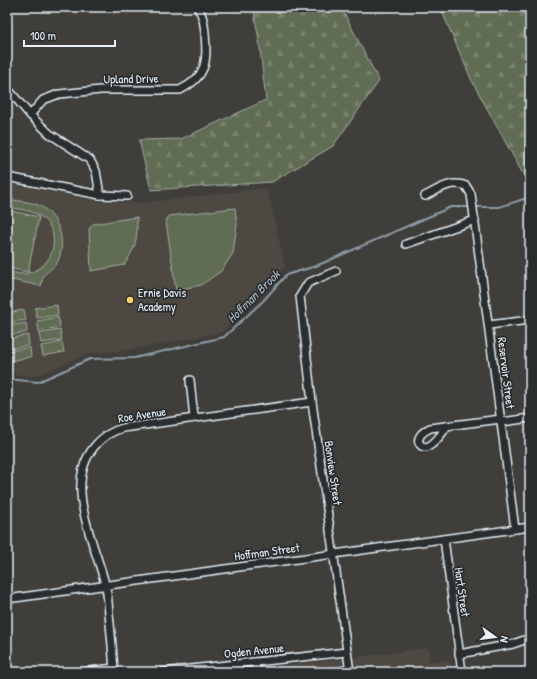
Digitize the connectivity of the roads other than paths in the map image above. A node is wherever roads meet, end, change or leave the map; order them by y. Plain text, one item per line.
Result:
1 (197, 7) edge
2 (7, 88) edge
3 (30, 115) junction
4 (7, 177) edge
5 (100, 194) junction
6 (127, 196) dead end
7 (425, 196) dead end
8 (476, 220) junction
9 (406, 244) dead end
10 (336, 271) dead end
11 (530, 320) edge
12 (489, 325) junction
13 (190, 380) dead end
14 (312, 402) junction
15 (194, 418) junction
16 (530, 418) edge
17 (501, 421) junction
18 (447, 426) junction
19 (530, 527) edge
20 (515, 529) junction
21 (444, 539) junction
22 (333, 554) junction
23 (106, 586) junction
24 (7, 599) edge
25 (530, 638) edge
26 (347, 652) junction
27 (460, 654) junction
28 (256, 662) junction
29 (114, 670) edge
30 (194, 670) edge
31 (350, 671) edge
32 (83, 672) edge
33 (163, 672) edge
34 (257, 672) edge
35 (332, 672) edge
36 (462, 672) edge

1 - 3 street, Upland Drive
2 - 3 street
3 - 5 street
4 - 5 street
5 - 6 street
7 - 8 street, Reservoir Street
8 - 9 street
8 - 12 street, Reservoir Street
10 - 14 street, Bonview Street
11 - 12 street
12 - 17 street, Reservoir Street
13 - 15 street
14 - 15 street, Roe Avenue
14 - 22 street, Bonview Street
15 - 23 street, Roe Avenue
16 - 17 street
17 - 18 street
17 - 20 street, Reservoir Street
18 - 18 street
19 - 20 street, Hoffman Street
20 - 21 street, Hoffman Street
21 - 22 street, Hoffman Street
21 - 27 street, Hart Street
22 - 23 street, Hoffman Street
22 - 26 street, Bonview Street
23 - 24 street, Hoffman Street
23 - 29 street, Roe Avenue
25 - 27 street
26 - 28 street, Ogden Avenue
26 - 31 street, Bonview Street
27 - 36 street, Hart Street
28 - 30 street, Ogden Avenue
28 - 34 street
29 - 32 street
30 - 33 street, Ogden Avenue
31 - 35 street

